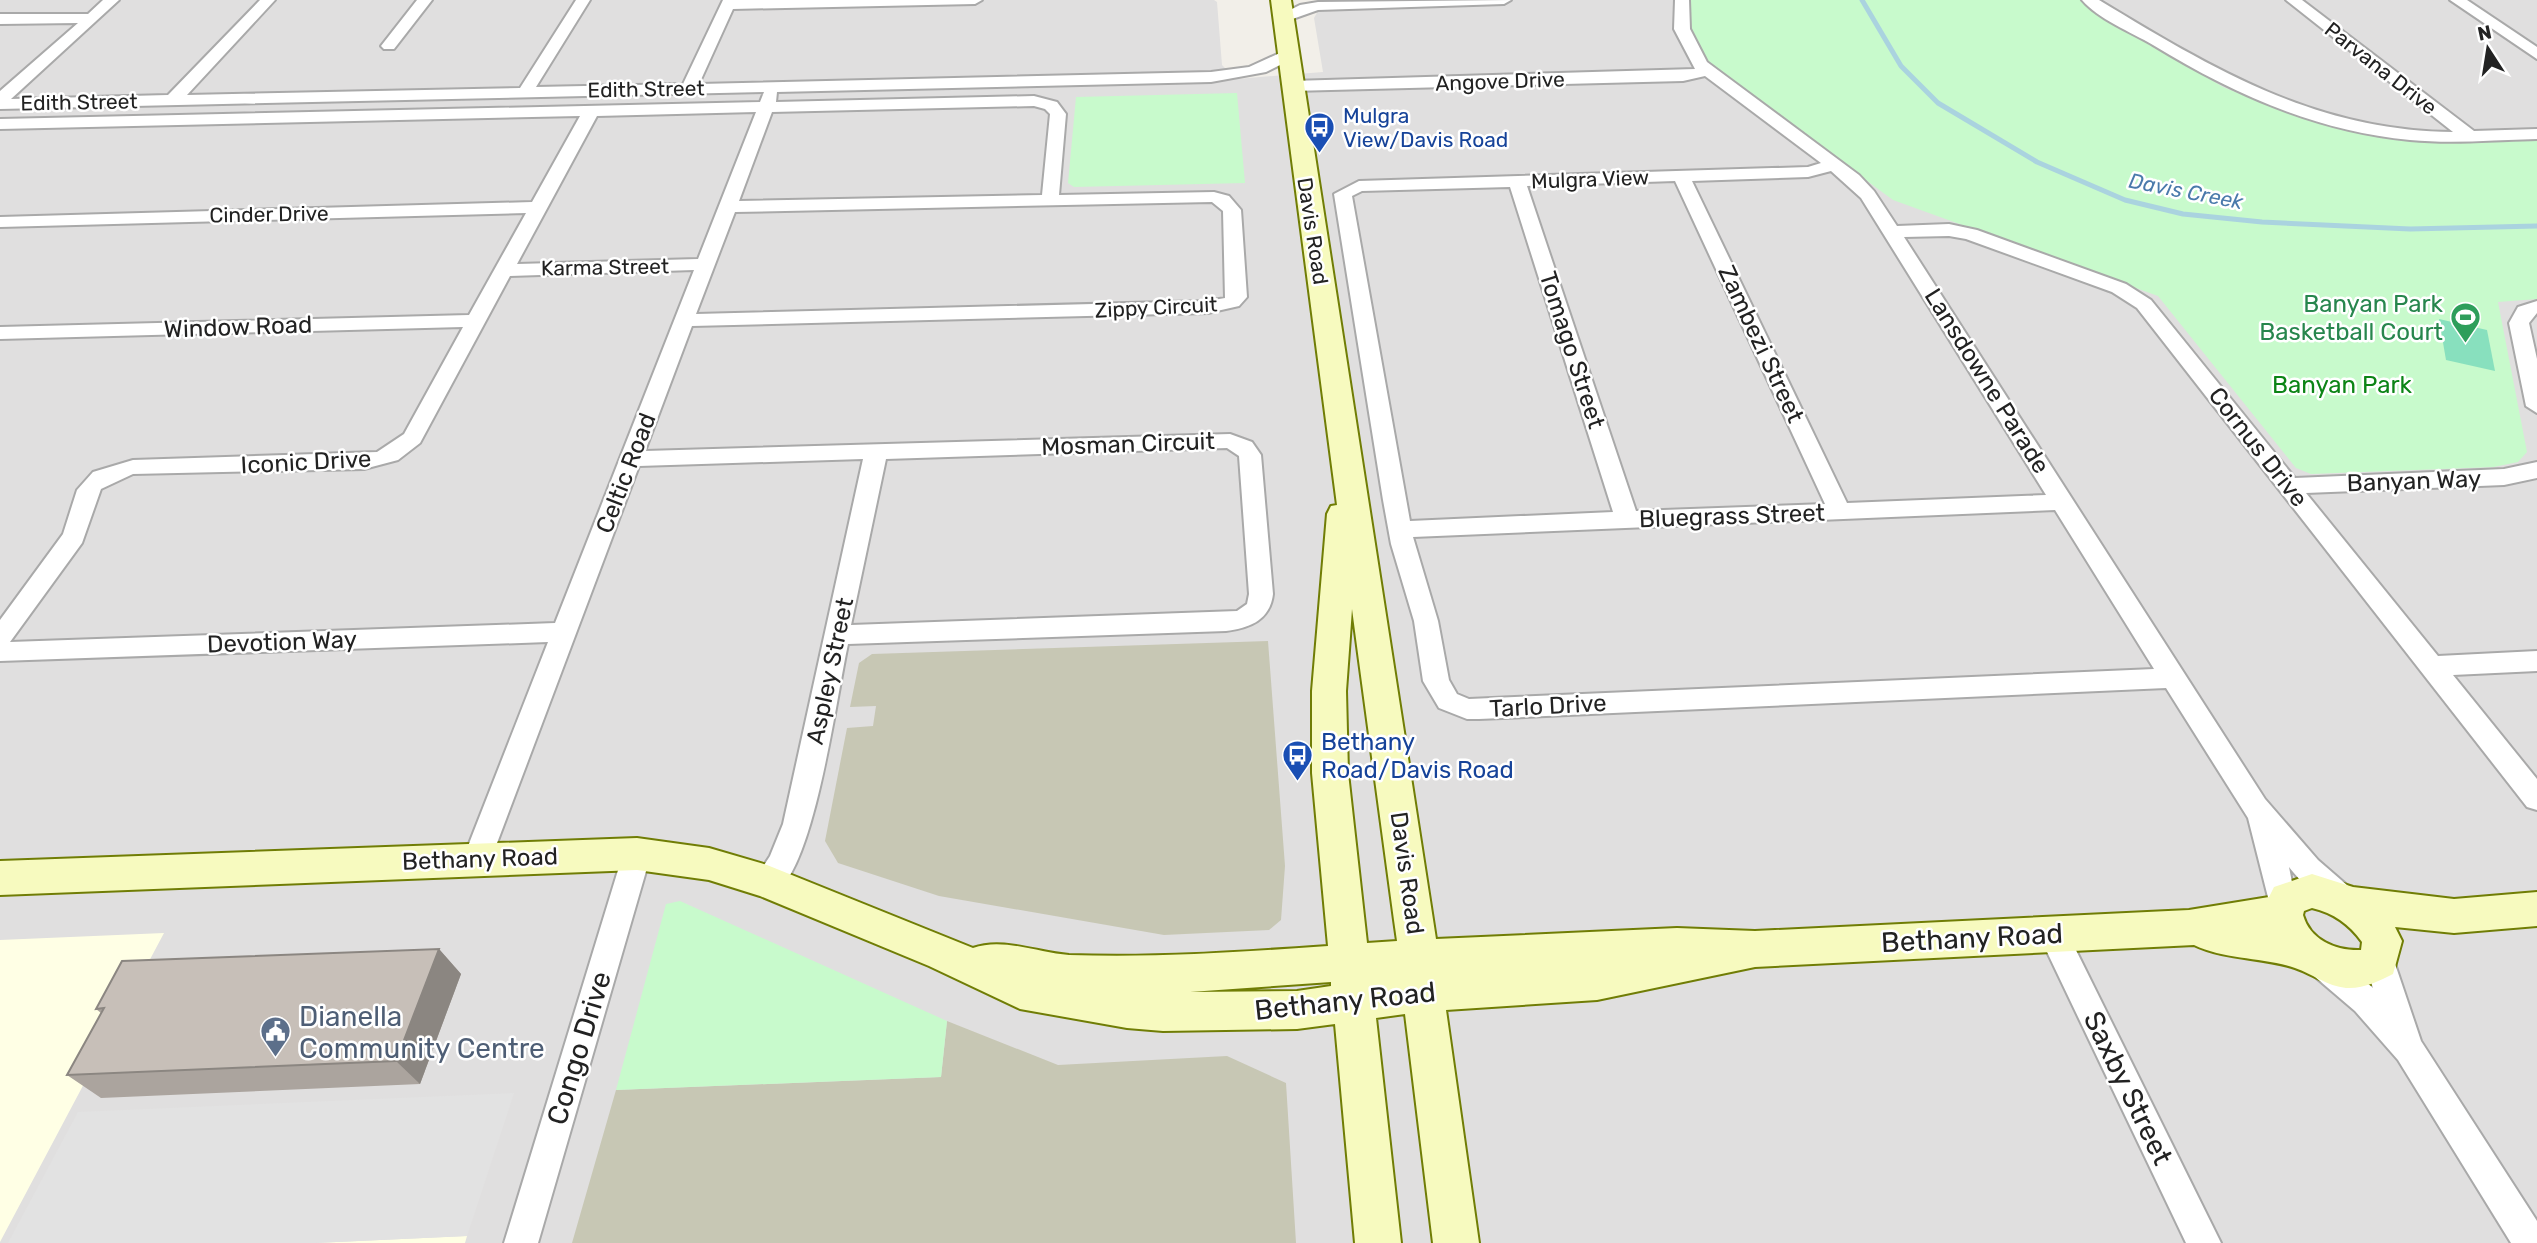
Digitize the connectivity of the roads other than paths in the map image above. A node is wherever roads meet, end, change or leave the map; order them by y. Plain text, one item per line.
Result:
1 (112, 0) edge
2 (268, 0) edge
3 (425, 0) edge
4 (583, 0) edge
5 (975, 0) edge
6 (1319, 0) edge
7 (1474, 0) edge
8 (1504, 0) edge
9 (1682, 0) edge
10 (2089, 0) edge
11 (2293, 0) edge
12 (2458, 0) edge
13 (729, 3) edge
14 (1306, 4) edge
15 (1352, 4) junction
16 (1283, 9) edge
17 (93, 18) junction
18 (0, 19) edge
19 (388, 46) dead end
20 (2537, 54) edge
21 (1288, 55) junction
22 (1707, 71) junction
23 (1292, 86) junction
24 (774, 87) junction
25 (689, 88) junction
26 (525, 92) junction
27 (173, 100) junction
28 (0, 102) edge
29 (766, 107) junction
30 (591, 111) junction
31 (0, 124) edge
32 (19, 124) junction
33 (2537, 134) edge
34 (2469, 136) junction
35 (0, 142) edge
36 (1835, 166) junction
37 (1681, 176) junction
38 (1517, 181) junction
39 (1346, 191) joint
40 (1050, 200) junction
41 (538, 207) junction
42 (727, 207) junction
43 (0, 222) edge
44 (1892, 232) junction
45 (705, 264) junction
46 (504, 270) junction
47 (2537, 307) edge
48 (685, 320) junction
49 (476, 321) junction
50 (0, 333) edge
51 (2537, 405) edge
52 (876, 452) junction
53 (631, 459) junction
54 (1345, 462) junction
55 (2537, 469) edge
56 (2289, 486) junction
57 (2064, 502) junction
58 (1840, 511) junction
59 (1627, 520) junction
60 (1400, 529) junction
61 (564, 632) junction
62 (838, 635) junction
63 (0, 638) edge
64 (0, 652) edge
65 (2537, 661) edge
66 (2431, 666) junction
67 (2174, 678) junction
68 (2537, 799) edge
69 (2255, 807) junction
70 (637, 853) junction
71 (477, 859) junction
72 (0, 878) edge
73 (766, 882) junction
74 (2347, 902) junction
75 (2537, 909) edge
76 (2283, 910) junction
77 (2454, 916) junction
78 (2189, 928) junction
79 (2053, 933) junction
80 (943, 953) junction
81 (2312, 956) junction
82 (2381, 958) junction
83 (1349, 963) junction
84 (1420, 975) junction
85 (1353, 1003) junction
86 (2409, 1049) junction
87 (521, 1243) edge
88 (1378, 1243) edge
89 (1456, 1243) edge
90 (2204, 1243) edge
91 (2531, 1243) edge

1 - 17 street
2 - 27 street
3 - 19 street
4 - 26 street
5 - 13 street
6 - 15 street
7 - 8 street
7 - 15 street
9 - 22 street, Lansdowne Parade
10 - 34 street
11 - 34 street, Parvana Drive
12 - 20 street
13 - 25 street
14 - 15 street
14 - 16 street
16 - 21 street, Davis Road
17 - 18 street
17 - 28 street
21 - 23 street, Davis Road
21 - 24 street, Edith Street
22 - 23 street, Angove Drive
22 - 36 street, Lansdowne Parade
23 - 54 street, Davis Road
24 - 25 street, Edith Street
24 - 29 street, Celtic Road
25 - 26 street, Edith Street
26 - 27 street, Edith Street
27 - 28 street, Edith Street
29 - 30 street, Edith Street
29 - 40 street, Edith Street
29 - 42 street, Celtic Road
30 - 32 street, Edith Street
30 - 41 street, Iconic Drive
31 - 32 street, Edith Street
32 - 35 street
33 - 34 street
36 - 37 street, Mulgra View
36 - 44 street, Lansdowne Parade
37 - 38 street, Mulgra View
37 - 58 street, Zambezi Street
38 - 39 street, Mulgra View
38 - 59 street, Tomago Street
39 - 60 street, Tarlo Drive
40 - 42 street, Zippy Circuit
40 - 48 street, Zippy Circuit
41 - 43 street, Cinder Drive
41 - 46 street, Iconic Drive
42 - 45 street, Celtic Road
44 - 56 street, Cornus Drive
44 - 57 street, Lansdowne Parade
45 - 46 street, Karma Street
45 - 48 street, Celtic Road
46 - 49 street, Iconic Drive
47 - 51 street
48 - 53 street, Celtic Road
49 - 50 street, Window Road
49 - 63 street, Iconic Drive
52 - 53 street, Mosman Circuit
52 - 62 street, Aspley Street
52 - 62 street, Mosman Circuit
53 - 61 street, Celtic Road
54 - 83 street, Davis Road
54 - 84 street, Davis Road
55 - 56 street, Banyan Way
56 - 66 street, Cornus Drive
57 - 58 street, Bluegrass Street
57 - 67 street, Lansdowne Parade
58 - 59 street, Bluegrass Street
59 - 60 street, Bluegrass Street
60 - 67 street, Tarlo Drive
61 - 64 street, Devotion Way
61 - 71 street, Celtic Road
62 - 73 street, Aspley Street
65 - 66 street
66 - 68 street, Cornus Drive
67 - 69 street, Lansdowne Parade
69 - 74 street, Lansdowne Parade
69 - 76 street, Lansdowne Parade
70 - 71 street, Bethany Road
70 - 73 street, Bethany Road
70 - 87 street, Congo Drive
71 - 72 street, Bethany Road
73 - 80 street, Bethany Road
74 - 76 street
74 - 77 street
74 - 82 street
75 - 77 street
76 - 78 street, Bethany Road
76 - 81 street
77 - 82 street
78 - 79 street, Bethany Road
78 - 81 street, Bethany Road
79 - 84 street, Bethany Road
79 - 90 street, Saxby Street
80 - 83 street, Bethany Road
80 - 85 street, Bethany Road
81 - 82 street
81 - 86 street
82 - 86 street
83 - 84 street, Bethany Road
83 - 85 street, Davis Road
84 - 85 street, Bethany Road
84 - 89 street, Davis Road
85 - 88 street, Davis Road
86 - 91 street

